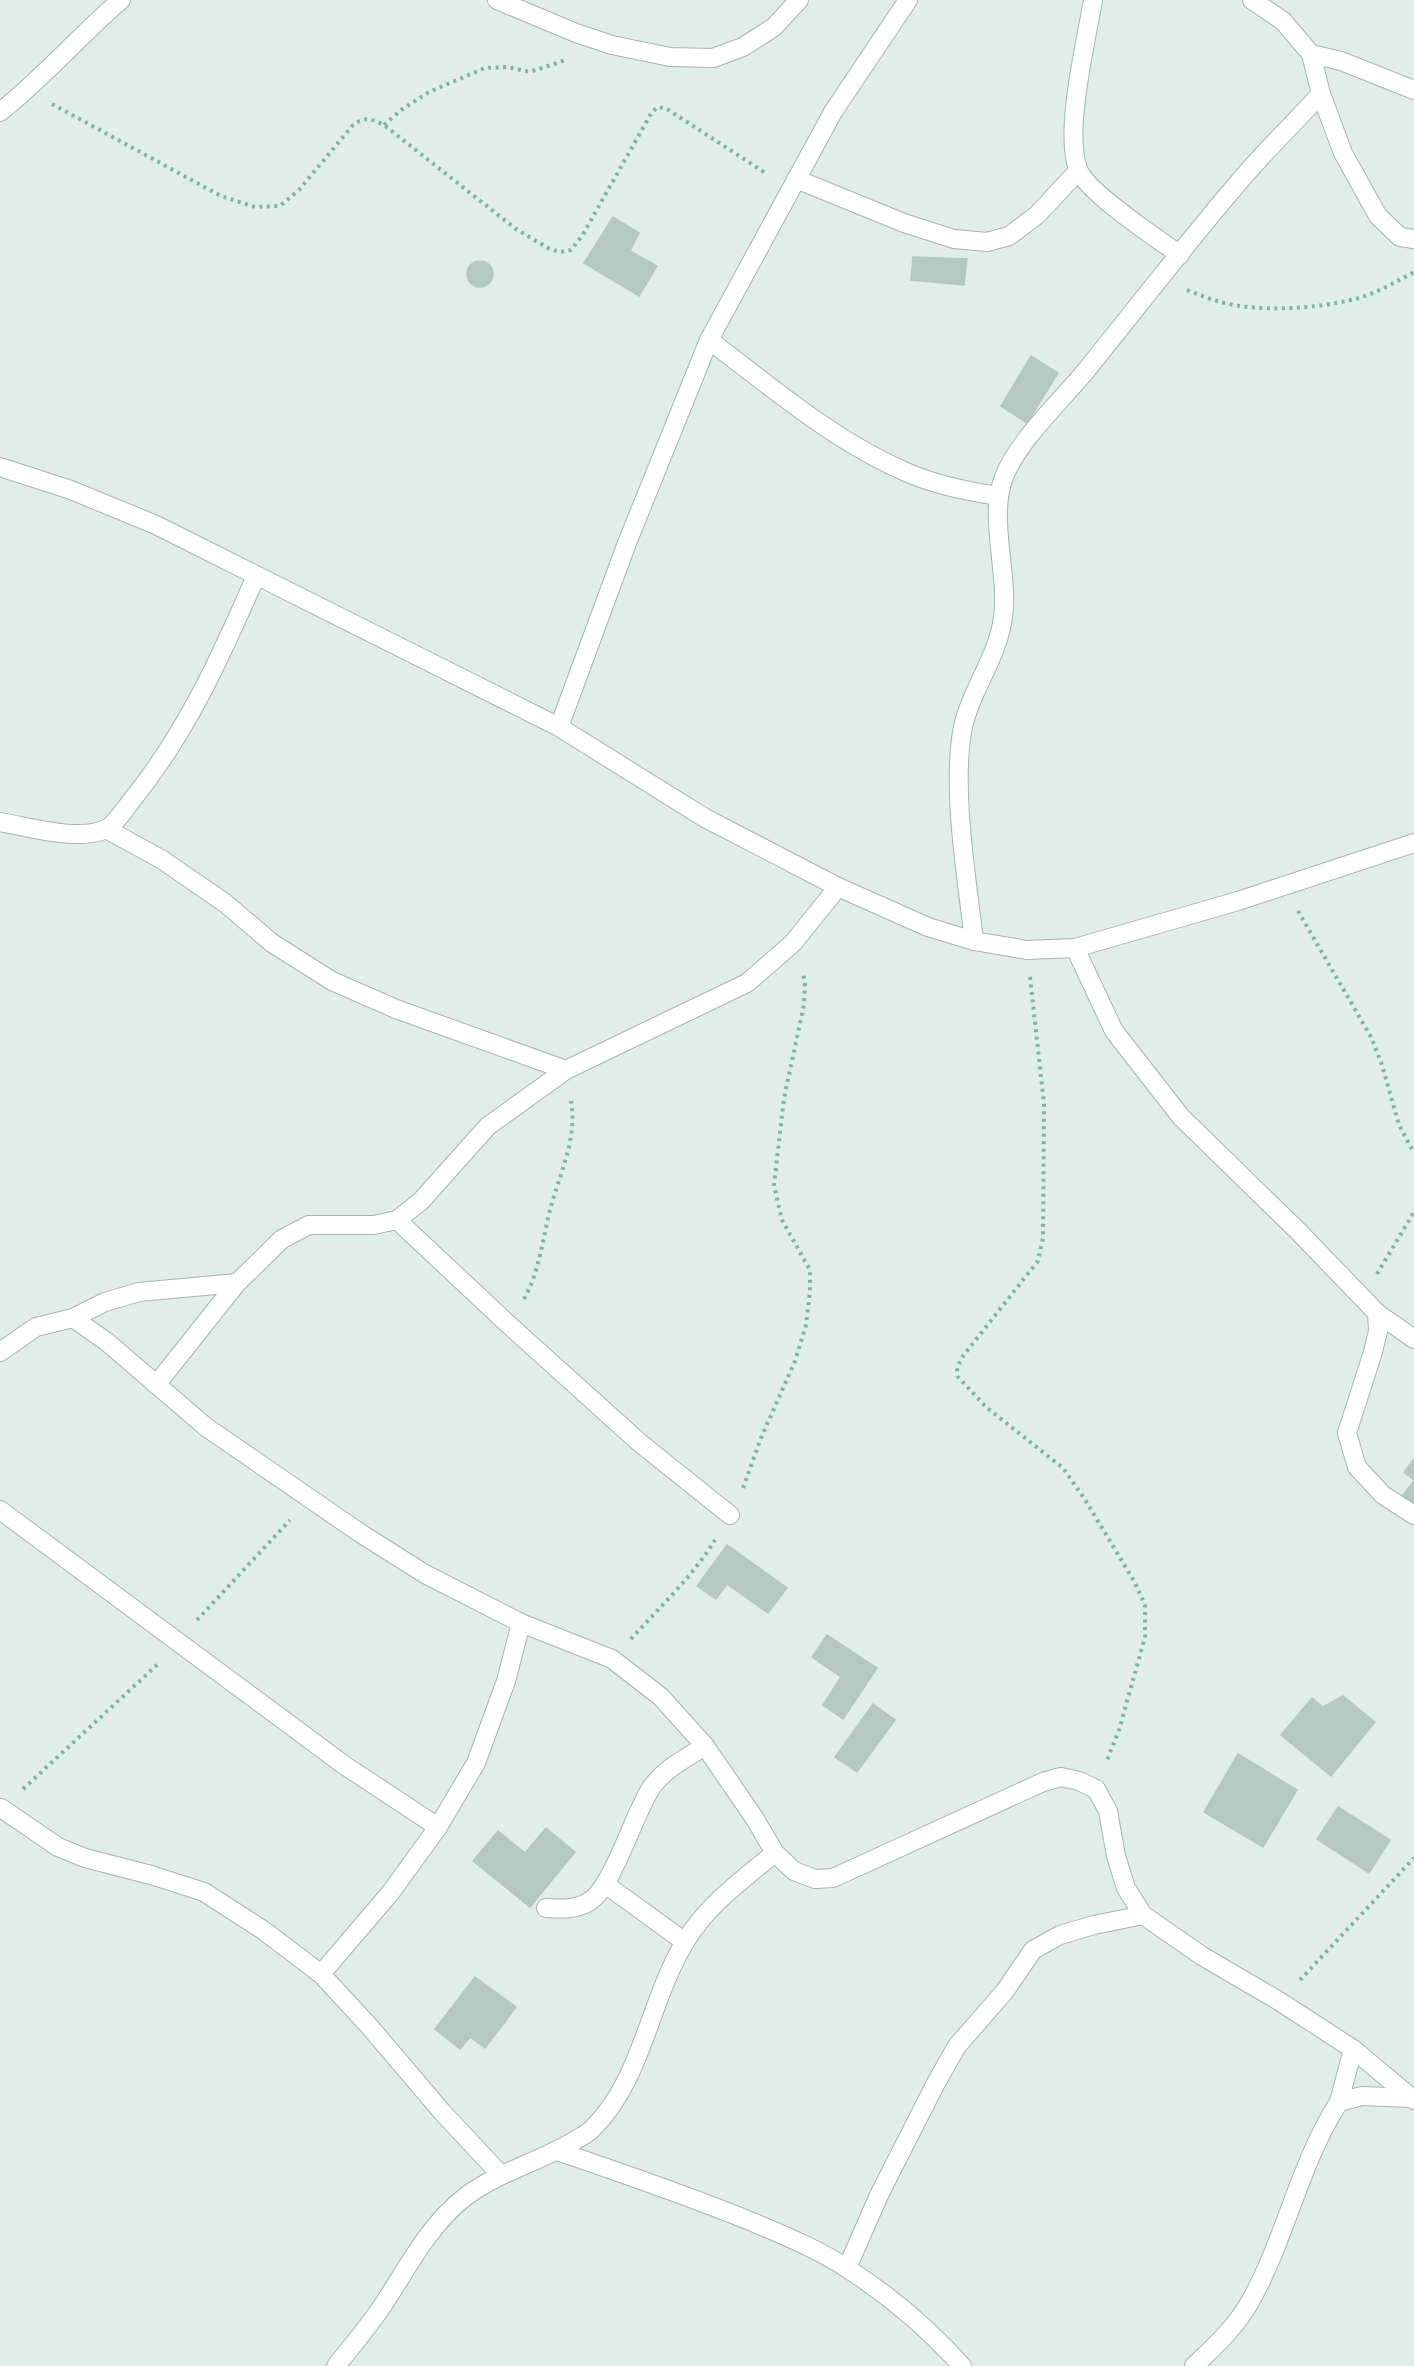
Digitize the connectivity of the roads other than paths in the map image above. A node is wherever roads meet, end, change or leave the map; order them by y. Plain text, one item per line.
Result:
1 (121, 0) edge
2 (497, 0) edge
3 (799, 0) edge
4 (908, 0) edge
5 (1093, 0) edge
6 (1252, 0) edge
7 (1311, 54) junction
8 (1414, 90) edge
9 (1321, 94) junction
10 (0, 112) edge
11 (1078, 171) junction
12 (793, 184) junction
13 (1414, 239) edge
14 (1180, 255) junction
15 (709, 340) junction
16 (0, 467) edge
17 (998, 496) junction
18 (256, 576) junction
19 (559, 727) junction
20 (0, 822) edge
21 (106, 829) junction
22 (1414, 843) edge
23 (838, 887) junction
24 (974, 941) junction
25 (1075, 948) junction
26 (566, 1071) junction
27 (398, 1220) junction
28 (237, 1283) junction
29 (1377, 1313) junction
30 (73, 1317) junction
31 (1414, 1339) edge
32 (0, 1352) edge
33 (156, 1385) junction
34 (0, 1510) edge
35 (730, 1515) road end
36 (1414, 1515) edge
37 (521, 1623) junction
38 (705, 1746) junction
39 (1, 1808) edge
40 (438, 1827) junction
41 (775, 1853) junction
42 (605, 1884) junction
43 (546, 1908) dead end
44 (1143, 1915) junction
45 (685, 1942) junction
46 (321, 1974) junction
47 (1353, 2049) junction
48 (1412, 2099) edge
49 (1339, 2102) junction
50 (557, 2151) junction
51 (501, 2175) junction
52 (847, 2268) junction
53 (336, 2366) edge
54 (962, 2366) edge
55 (1194, 2366) edge

1 - 10 street
2 - 3 street
4 - 12 street
5 - 11 street
6 - 7 street
7 - 8 street
7 - 9 street
9 - 13 street
9 - 14 street
11 - 12 street
11 - 14 street
12 - 15 street
14 - 17 street
15 - 17 street
15 - 19 street
16 - 18 street
17 - 24 street
18 - 19 street
18 - 21 street
19 - 23 street
20 - 21 street
21 - 26 street
22 - 25 street
23 - 24 street
23 - 26 street
24 - 25 street
25 - 29 street
26 - 27 street
27 - 28 street
27 - 35 street
28 - 30 street
28 - 33 street
29 - 31 street
29 - 36 street
30 - 32 street
30 - 33 street
33 - 37 street
34 - 40 street
37 - 38 street
37 - 40 street
38 - 41 street
38 - 42 street
39 - 46 street
40 - 46 street
41 - 44 street
41 - 45 street
42 - 43 street
42 - 45 street
44 - 47 street
44 - 52 street
45 - 50 street
46 - 51 street
47 - 48 street
47 - 49 street
48 - 49 street
49 - 55 street
50 - 51 street
50 - 52 street
51 - 53 street
52 - 54 street

